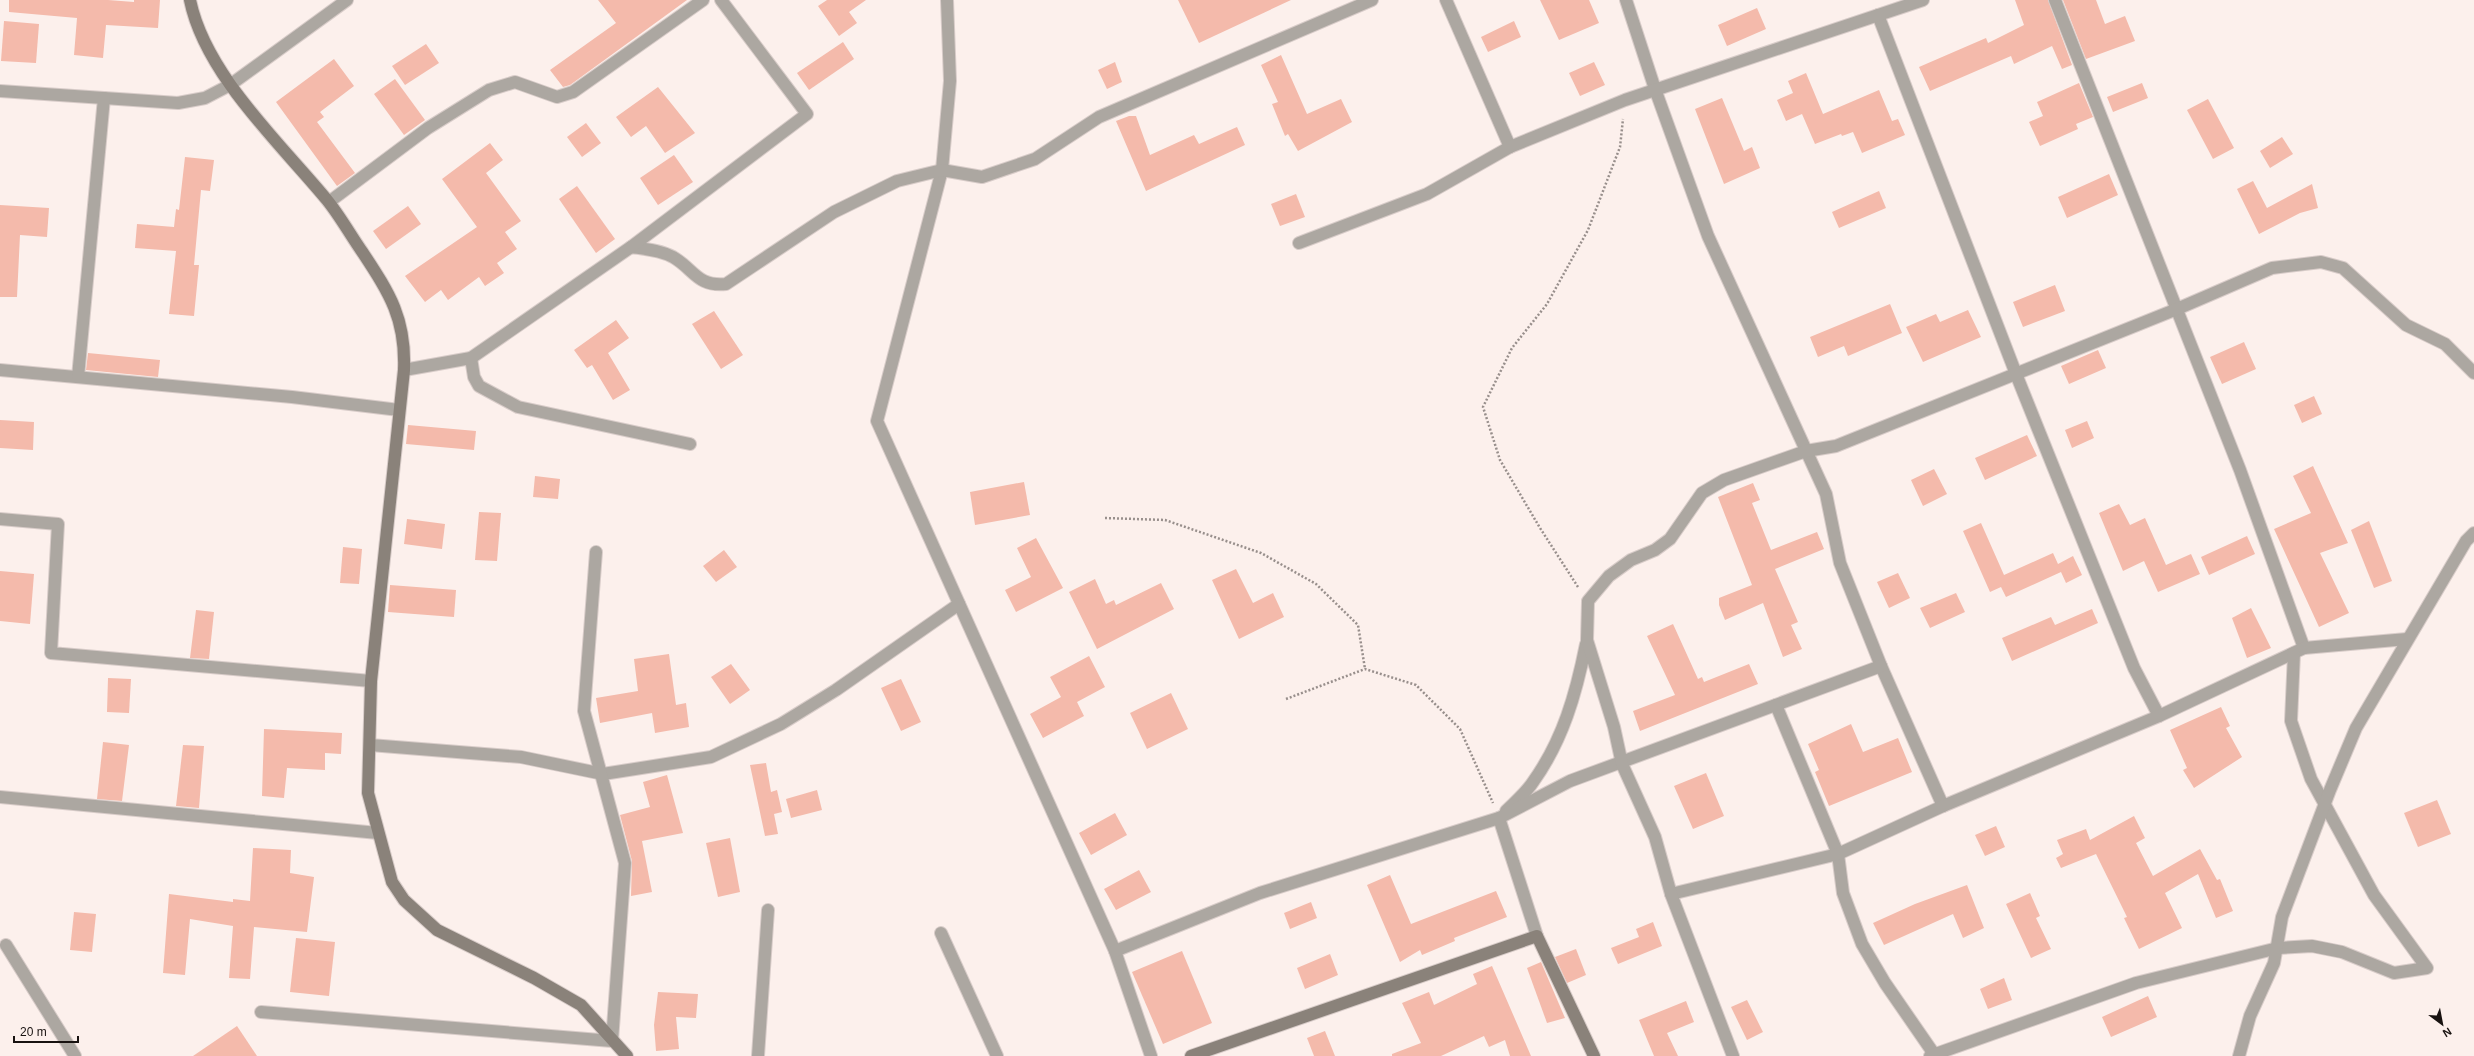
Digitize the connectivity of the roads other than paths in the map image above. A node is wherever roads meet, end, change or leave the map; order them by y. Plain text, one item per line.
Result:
1 (190, 0) edge
2 (347, 0) edge
3 (702, 0) edge
4 (721, 0) edge
5 (947, 0) edge
6 (1372, 0) edge
7 (1446, 0) edge
8 (1626, 0) edge
9 (1923, 0) edge
10 (2055, 0) edge
11 (1878, 15) junction
12 (230, 86) junction
13 (1655, 89) junction
14 (0, 91) edge
15 (104, 98) junction
16 (1510, 147) junction
17 (942, 170) junction
18 (328, 202) junction
19 (1299, 243) dead end
20 (631, 247) junction
21 (2176, 309) junction
22 (471, 358) junction
23 (0, 370) edge
24 (404, 370) junction
25 (2474, 372) edge
26 (2016, 374) junction
27 (78, 377) junction
28 (399, 410) junction
29 (690, 444) dead end
30 (1806, 451) junction
31 (0, 519) edge
32 (2474, 533) edge
33 (596, 552) dead end
34 (959, 604) junction
35 (2407, 639) junction
36 (1587, 640) junction
37 (2299, 650) junction
38 (1881, 666) junction
39 (370, 681) junction
40 (1776, 705) junction
41 (2159, 716) junction
42 (370, 745) junction
43 (1622, 764) junction
44 (602, 774) junction
45 (0, 797) edge
46 (1943, 806) junction
47 (2324, 806) junction
48 (1500, 818) junction
49 (378, 834) junction
50 (1838, 854) junction
51 (1671, 894) junction
52 (768, 910) dead end
53 (941, 933) dead end
54 (1537, 936) junction
55 (6, 945) dead end
56 (2278, 948) junction
57 (1116, 951) junction
58 (261, 1012) dead end
59 (612, 1041) junction
60 (1932, 1055) edge
61 (75, 1056) edge
62 (627, 1056) edge
63 (758, 1056) edge
64 (997, 1056) edge
65 (1151, 1056) edge
66 (1191, 1056) edge
67 (1594, 1056) edge
68 (1733, 1056) edge
69 (2239, 1056) edge

1 - 12 street
2 - 12 street
3 - 18 street
4 - 20 street
5 - 17 street
6 - 17 street
7 - 16 street
8 - 13 street
9 - 11 street
10 - 21 street
11 - 13 street
11 - 26 street
12 - 15 street
12 - 18 street
13 - 16 street
13 - 30 street
14 - 15 street
15 - 27 street
16 - 19 street
17 - 20 street
17 - 34 street
18 - 24 street
20 - 22 street
21 - 25 street
21 - 26 street
21 - 37 street
22 - 24 street
22 - 29 street
23 - 27 street
24 - 28 street
26 - 30 street
26 - 41 street
27 - 28 street
28 - 39 street
30 - 36 street
30 - 38 street
31 - 39 street
32 - 35 street
33 - 44 street
34 - 44 street
34 - 57 street
35 - 37 street
35 - 47 street
36 - 43 street
36 - 48 street
37 - 41 street
37 - 47 street
38 - 40 street
38 - 46 street
39 - 42 street
40 - 43 street
40 - 50 street
41 - 46 street
42 - 44 street
42 - 49 street
43 - 48 street
43 - 51 street
44 - 59 street
45 - 49 street
46 - 50 street
47 - 56 street
47 - 56 street
48 - 54 street
48 - 57 street
49 - 59 street
50 - 51 street
50 - 60 street
51 - 68 street
52 - 63 street
53 - 64 street
54 - 66 street
54 - 67 street
55 - 61 street
56 - 60 street
56 - 69 street
57 - 65 street
58 - 59 street
59 - 62 street

